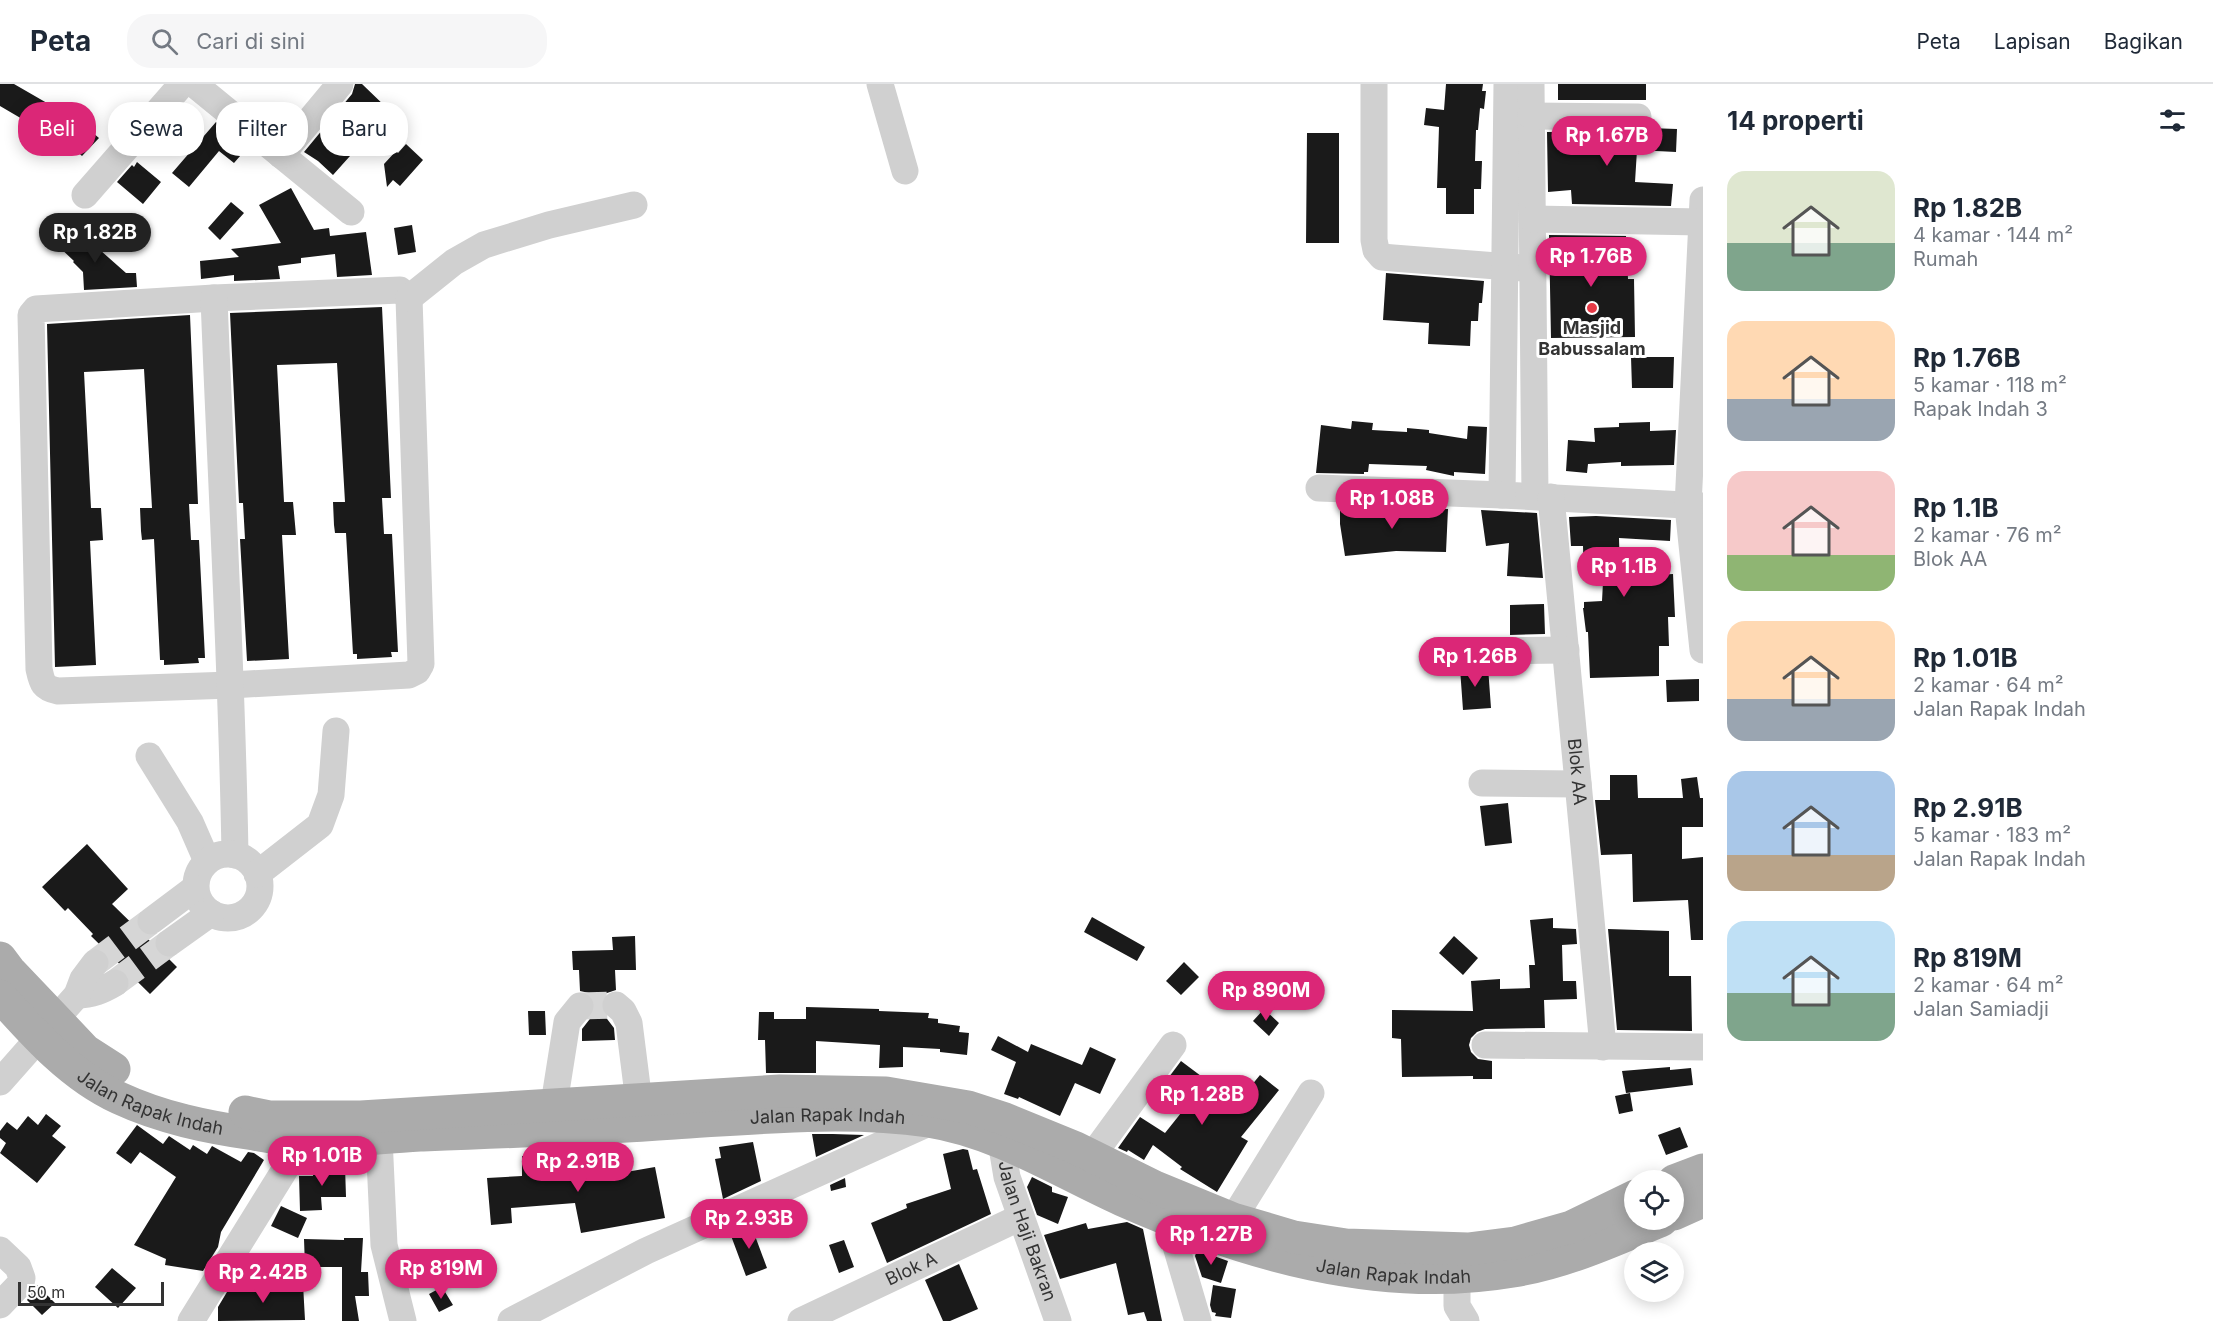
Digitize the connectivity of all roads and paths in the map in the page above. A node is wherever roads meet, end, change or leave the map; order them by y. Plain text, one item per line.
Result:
1 (182, 84) edge
2 (194, 84) edge
3 (340, 84) edge
4 (879, 84) edge
5 (1374, 84) edge
6 (1507, 84) edge
7 (1531, 84) edge
8 (216, 102) edge
9 (1532, 116) junction
10 (1638, 117) dead end
11 (308, 122) edge
12 (283, 156) edge
13 (905, 171) dead end
14 (85, 195) dead end
15 (634, 205) dead end
16 (1702, 211) edge
17 (351, 212) dead end
18 (1532, 219) junction
19 (1504, 266) junction
20 (1533, 269) junction
21 (214, 297) junction
22 (408, 298) junction
23 (1319, 488) dead end
24 (1502, 495) junction
25 (1543, 496) junction
26 (1695, 506) edge
27 (1566, 650) junction
28 (1703, 650) edge
29 (1471, 651) dead end
30 (231, 685) junction
31 (336, 731) dead end
32 (149, 756) dead end
33 (1482, 783) dead end
34 (1578, 784) junction
35 (235, 855) junction
36 (207, 861) junction
37 (257, 874) junction
38 (195, 888) junction
39 (211, 913) junction
40 (151, 921) tunnel mouth
41 (169, 943) tunnel mouth
42 (0, 958) edge
43 (95, 963) tunnel mouth
44 (115, 982) tunnel mouth
45 (77, 995) junction
46 (0, 996) edge
47 (616, 1005) dead end
48 (580, 1006) dead end
49 (46, 1028) junction
50 (1173, 1045) dead end
51 (1485, 1045) dead end
52 (1603, 1047) junction
53 (1703, 1047) edge
54 (0, 1082) edge
55 (1311, 1093) dead end
56 (640, 1112) junction
57 (554, 1117) junction
58 (931, 1122) junction
59 (379, 1138) junction
60 (1001, 1141) junction
61 (302, 1142) junction
62 (1092, 1156) junction
63 (1703, 1170) edge
64 (1684, 1177) edge
65 (1624, 1201) edge
66 (1703, 1201) edge
67 (1684, 1210) edge
68 (1021, 1217) junction
69 (1168, 1219) junction
70 (1233, 1219) junction
71 (1636, 1230) edge
72 (0, 1250) edge
73 (1407, 1262) junction
74 (1457, 1277) junction
75 (0, 1305) edge
76 (191, 1321) edge
77 (403, 1321) edge
78 (511, 1321) edge
79 (801, 1321) edge
80 (1058, 1321) edge
81 (1198, 1321) edge
82 (1466, 1321) edge

1 - 14 street
2 - 8 street
3 - 11 street
4 - 13 street
5 - 19 street
6 - 19 street
7 - 9 street, Blok AA
9 - 10 street
9 - 18 street, Blok AA
12 - 17 street
15 - 22 street
16 - 18 street
16 - 26 street
18 - 20 street, Blok AA
19 - 20 street
19 - 24 street
20 - 25 street, Blok AA
21 - 22 street
21 - 30 street
21 - 30 street
22 - 30 street
23 - 24 street
24 - 25 street
25 - 26 street
25 - 27 street, Blok AA
26 - 28 street
27 - 29 street
27 - 34 street, Blok AA
30 - 35 street
31 - 37 street
32 - 36 street
33 - 34 street
34 - 52 street, Blok AA
35 - 36 street
35 - 37 street
36 - 38 street
37 - 39 street
38 - 39 street
38 - 40 street
39 - 41 street
42 - 49 main road, Jalan Rapak Indah
43 - 45 street
44 - 45 street
45 - 49 street
46 - 49 main road, Jalan Rapak Indah
47 - 56 street
48 - 57 street
49 - 54 street
49 - 57 main road, Jalan Rapak Indah
49 - 61 main road, Jalan Rapak Indah
50 - 62 street
51 - 52 street
52 - 53 street
55 - 70 street
56 - 57 main road, Jalan Rapak Indah
56 - 58 main road, Jalan Rapak Indah
56 - 62 main road, Jalan Rapak Indah
57 - 59 main road, Jalan Rapak Indah
58 - 60 main road, Jalan Rapak Indah
58 - 78 street
59 - 61 main road, Jalan Rapak Indah
59 - 77 street
60 - 68 street, Jalan Haji Bakran
60 - 69 main road, Jalan Rapak Indah
61 - 76 street
62 - 70 main road, Jalan Rapak Indah
63 - 64 main road
65 - 73 main road, Jalan Rapak Indah
66 - 67 main road
68 - 79 street, Blok A
68 - 80 street, Jalan Haji Bakran
69 - 73 main road, Jalan Rapak Indah
69 - 81 street
70 - 73 main road, Jalan Rapak Indah
71 - 74 main road, Jalan Rapak Indah
72 - 75 street
73 - 74 main road, Jalan Rapak Indah
74 - 82 street

